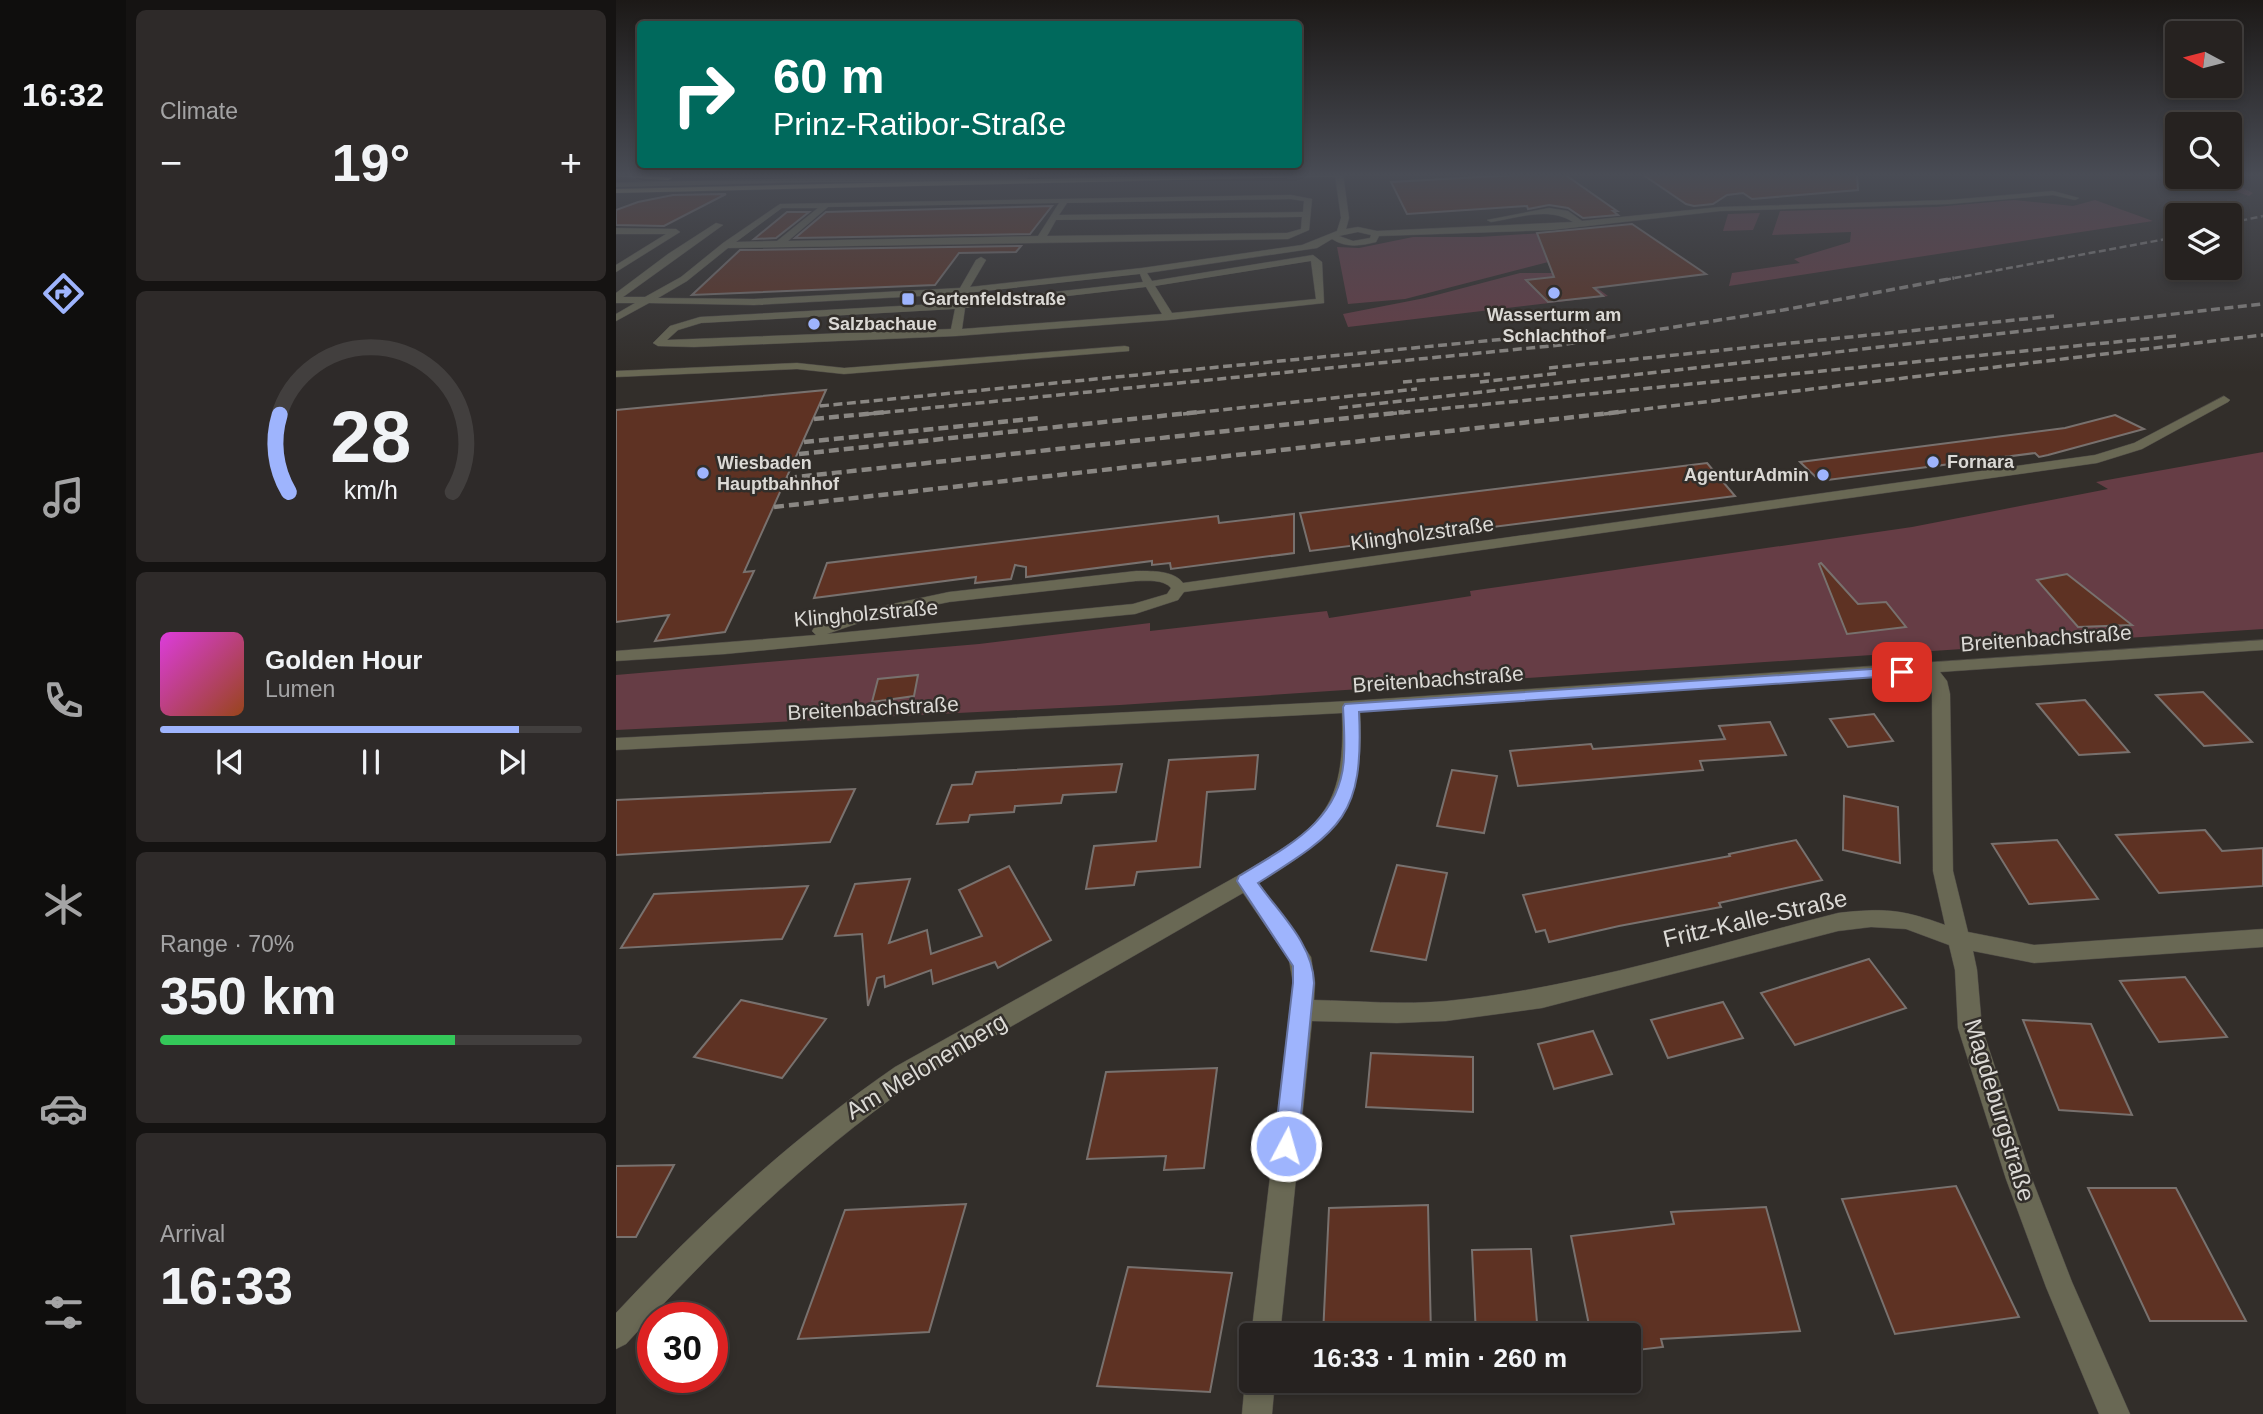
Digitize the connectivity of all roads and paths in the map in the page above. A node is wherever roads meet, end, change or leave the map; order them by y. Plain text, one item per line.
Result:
1 (663, 240) edge
2 (696, 240) edge
3 (733, 240) edge
4 (784, 240) edge
5 (989, 240) edge
6 (1325, 240) edge
7 (1353, 240) edge
8 (1373, 240) edge
9 (779, 244) junction
10 (726, 245) junction
11 (653, 256) dead end
12 (981, 260) dead end
13 (616, 269) edge
14 (1142, 271) junction
15 (616, 279) edge
16 (1150, 284) junction
17 (963, 291) junction
18 (616, 299) edge
19 (651, 300) junction
20 (720, 302) junction
21 (960, 306) junction
22 (1168, 317) junction
23 (616, 319) edge
24 (956, 333) junction
25 (1125, 349) dead end
26 (673, 371) junction
27 (616, 374) edge
28 (616, 387) edge
29 (2224, 400) dead end
30 (1179, 588) junction
31 (790, 641) junction
32 (2263, 645) edge
33 (616, 656) edge
34 (1930, 670) junction
35 (1351, 707) junction
36 (616, 744) edge
37 (1246, 881) junction
38 (2263, 938) edge
39 (1958, 939) junction
40 (1300, 1010) junction
41 (1266, 1323) edge
42 (616, 1334) edge
43 (1260, 1393) edge
44 (1257, 1414) edge
45 (2115, 1414) edge

1 - 13 street
2 - 18 street
3 - 10 street
4 - 9 street
5 - 9 street
6 - 14 street
7 - 8 street
9 - 10 street
10 - 19 street
11 - 15 street
12 - 17 street
14 - 16 street
14 - 17 street
16 - 21 street
16 - 22 street
16 - 22 street
17 - 20 street
17 - 21 street
18 - 19 street
19 - 20 street
19 - 23 street
20 - 23 street
21 - 24 street
21 - 24 street
22 - 24 street
25 - 26 street
26 - 27 street
26 - 28 street
29 - 30 street, Klingholzstraße
30 - 31 street, Klingholzstraße
30 - 31 street
31 - 33 street, Klingholzstraße
32 - 34 street, Breitenbachstraße
34 - 35 street, Breitenbachstraße
34 - 39 street, Magdeburgstraße
35 - 36 street, Breitenbachstraße
35 - 37 street, Am Melonenberg
37 - 40 street
37 - 42 street, Am Melonenberg
38 - 39 street, Fritz-Kalle-Straße
39 - 40 street, Fritz-Kalle-Straße
39 - 45 street, Magdeburgstraße
40 - 41 street
43 - 44 street

